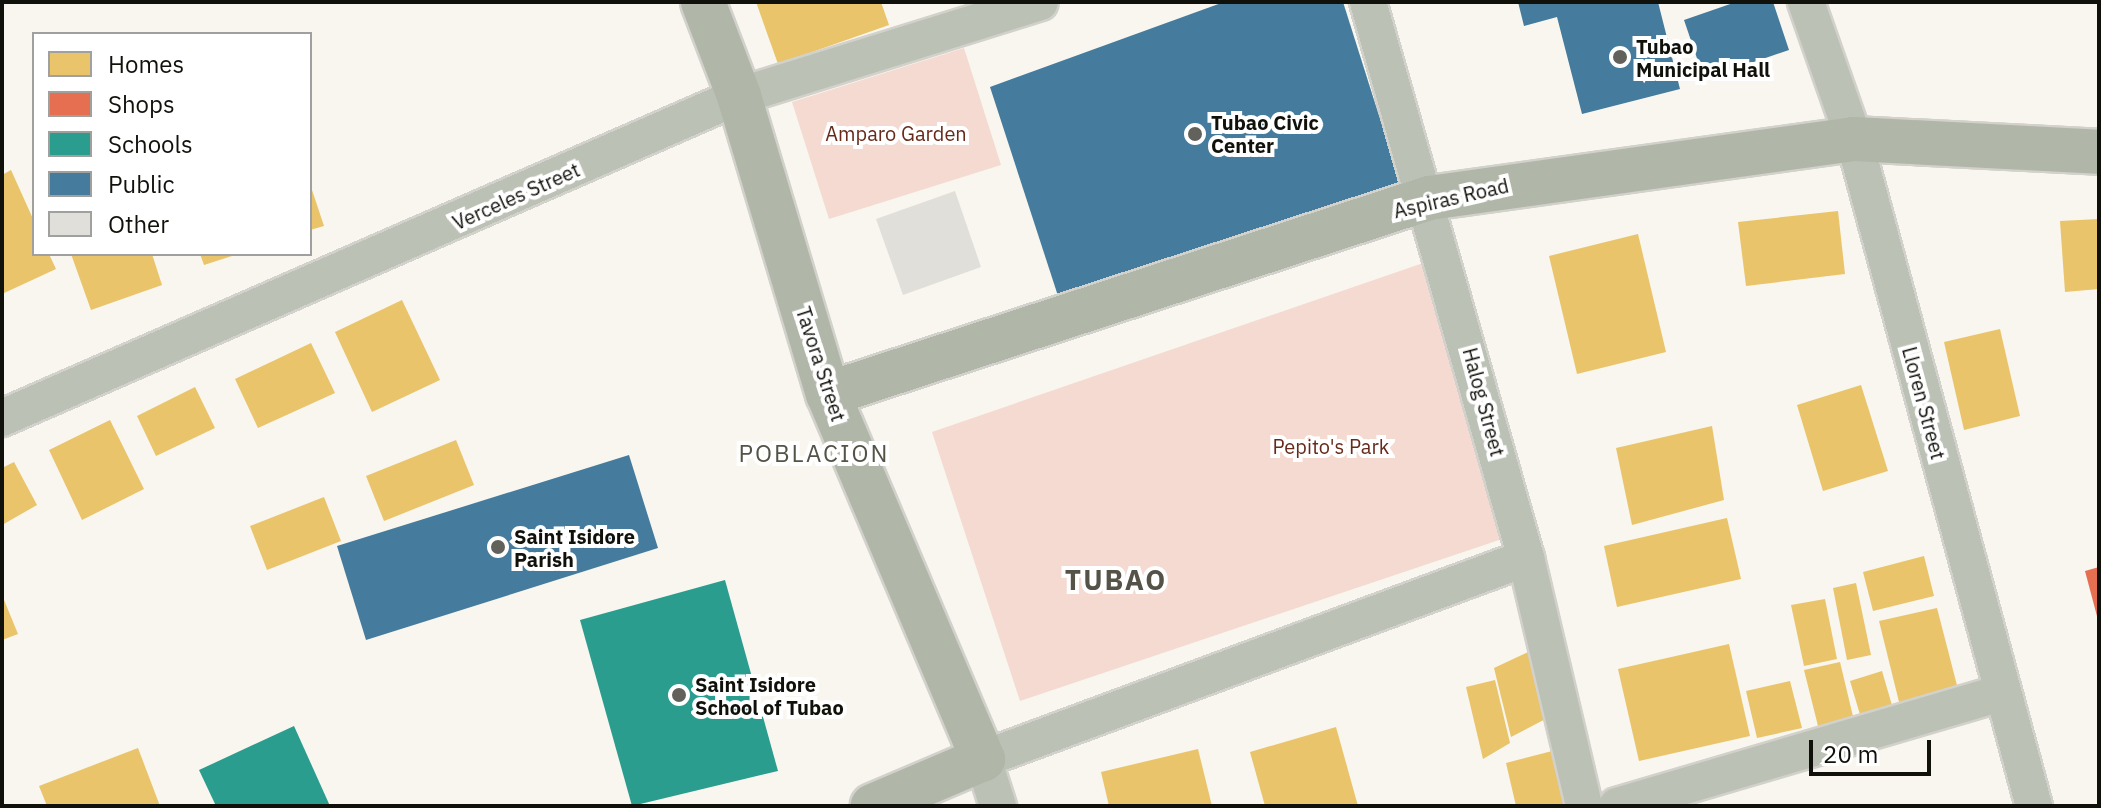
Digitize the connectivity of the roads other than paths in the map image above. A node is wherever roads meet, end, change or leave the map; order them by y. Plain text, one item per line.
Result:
1 (703, 2) edge
2 (1040, 2) edge
3 (1368, 2) edge
4 (1806, 2) edge
5 (739, 96) junction
6 (1854, 139) junction
7 (2099, 152) edge
8 (1429, 198) junction
9 (828, 394) junction
10 (2, 418) edge
11 (1526, 558) junction
12 (2001, 693) junction
13 (983, 759) junction
14 (873, 806) edge
15 (998, 806) edge
16 (1584, 806) edge
17 (1617, 806) edge
18 (2034, 806) edge

1 - 5 main road, Tavora Street
2 - 5 street, Verceles Street
3 - 8 street, Halog Street
4 - 6 street, Lloren Street
5 - 9 main road, Tavora Street
5 - 10 street, Verceles Street
6 - 7 main road, Aspiras Road
6 - 8 main road, Aspiras Road
6 - 12 street, Lloren Street
8 - 9 main road, Aspiras Road
8 - 11 street, Halog Street
9 - 13 main road, Tavora Street
11 - 13 street
11 - 16 street, Halog Street
12 - 17 street
12 - 18 street, Lloren Street
13 - 14 main road
13 - 15 street, Tavora Street

